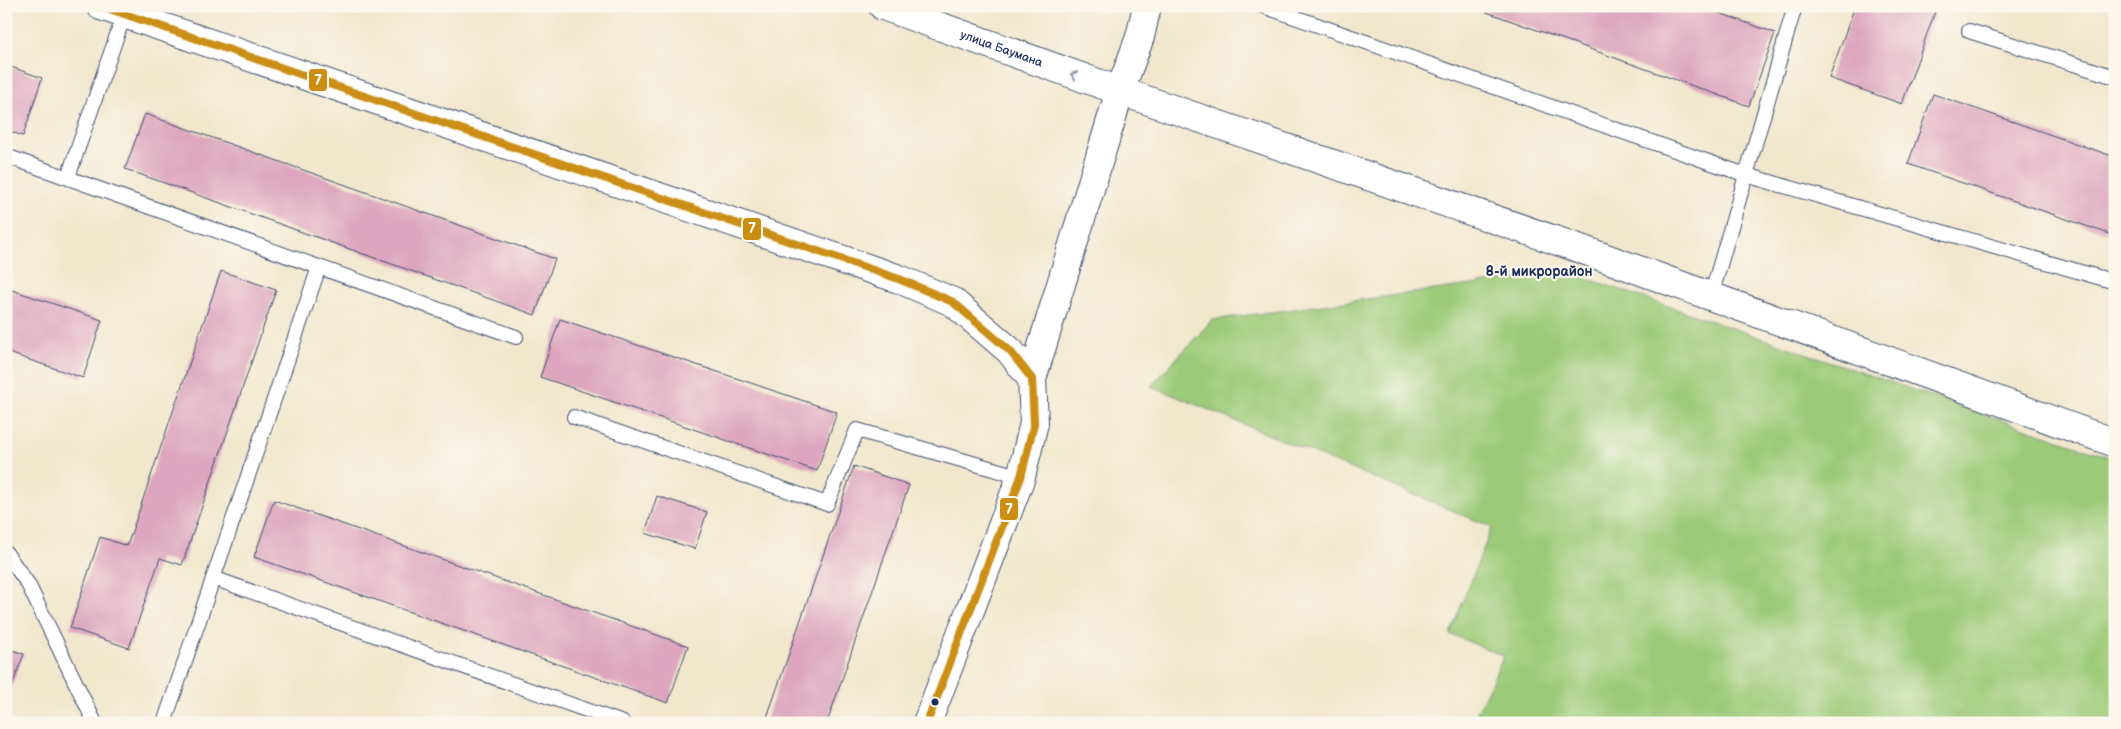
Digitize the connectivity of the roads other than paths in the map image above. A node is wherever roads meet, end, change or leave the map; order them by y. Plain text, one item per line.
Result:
1 (883, 6) edge
2 (1147, 6) edge
3 (1263, 6) edge
4 (1795, 6) edge
5 (113, 11) edge
6 (1969, 31) dead end
7 (2115, 78) edge
8 (1120, 91) junction
9 (6, 156) edge
10 (1746, 175) junction
11 (68, 178) junction
12 (319, 267) junction
13 (2115, 282) edge
14 (1711, 296) junction
15 (516, 337) dead end
16 (1032, 379) junction
17 (574, 418) dead end
18 (2115, 443) edge
19 (1021, 476) junction
20 (6, 553) edge
21 (213, 578) junction
22 (95, 723) edge
23 (164, 723) edge
24 (623, 723) edge
25 (927, 723) edge

8 -> 1 street, улица Баумана
2 - 8 street
3 - 10 lane
4 - 10 lane
5 - 11 lane
5 - 16 street
6 - 7 lane
8 - 14 street, улица Баумана
8 - 16 street
9 - 11 lane
10 - 13 lane
10 - 14 lane
11 - 12 lane
12 - 15 lane
12 - 21 lane
14 - 18 street, улица Баумана
16 - 19 street
17 - 19 lane
19 - 25 street
20 - 22 lane
21 - 23 lane
21 - 24 lane

